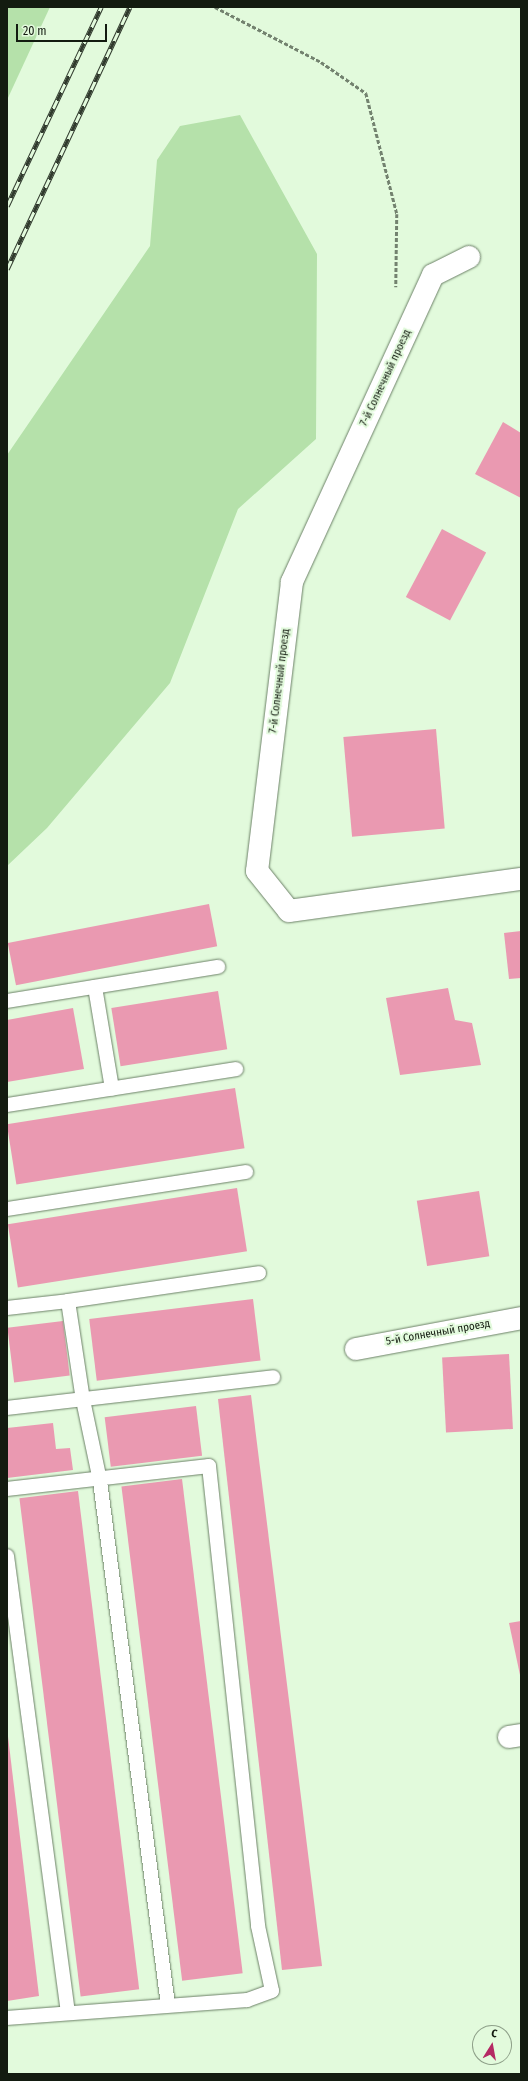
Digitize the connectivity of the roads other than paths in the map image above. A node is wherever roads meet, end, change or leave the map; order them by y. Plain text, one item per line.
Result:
1 (469, 257) dead end
2 (521, 879) edge
3 (218, 966) dead end
4 (95, 987) junction
5 (7, 1002) edge
6 (236, 1069) dead end
7 (112, 1089) junction
8 (7, 1105) edge
9 (246, 1172) dead end
10 (7, 1209) edge
11 (259, 1273) dead end
12 (68, 1301) junction
13 (7, 1308) edge
14 (521, 1318) edge
15 (356, 1349) dead end
16 (273, 1377) dead end
17 (83, 1400) junction
18 (7, 1408) edge
19 (100, 1481) junction
20 (7, 1489) edge
21 (7, 1556) edge
22 (168, 2005) junction
23 (68, 2012) junction
24 (7, 2018) edge

1 - 2 street, 7-й Солнечный проезд
3 - 4 lane
4 - 5 lane
4 - 7 lane
6 - 7 lane
7 - 8 lane
9 - 10 lane
11 - 12 lane
12 - 13 lane
12 - 17 lane
14 - 15 street, 5-й Солнечный проезд
16 - 17 lane
17 - 18 lane
17 - 19 lane
19 - 20 lane
19 - 22 lane
19 - 22 lane
21 - 23 lane
22 - 23 lane
23 - 24 lane

